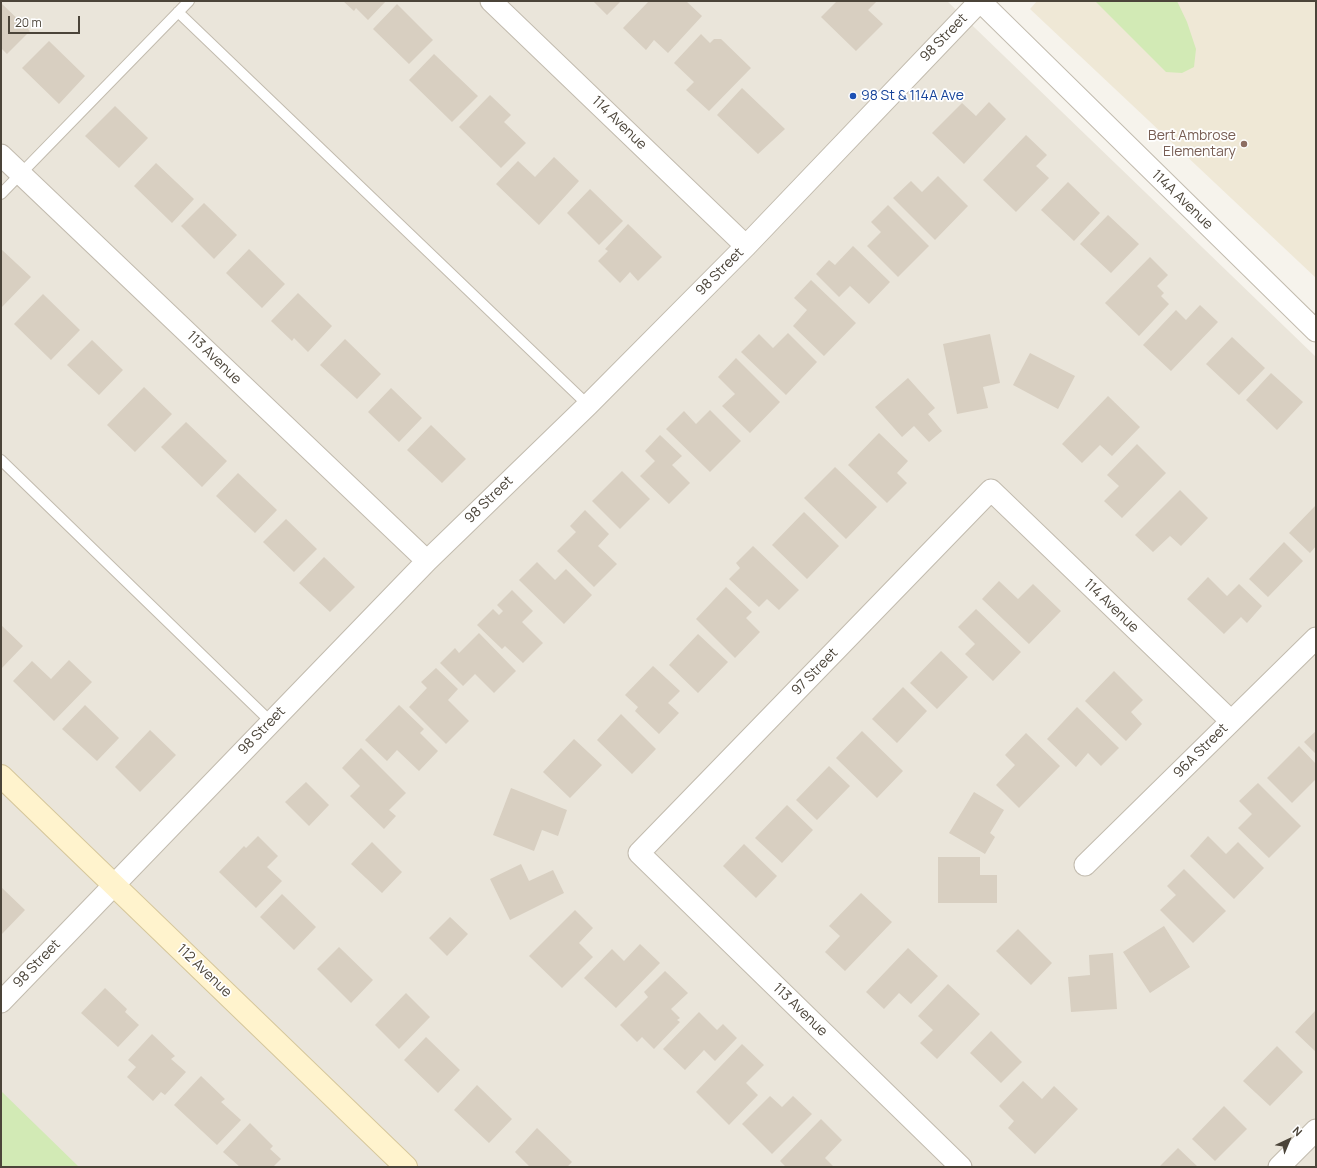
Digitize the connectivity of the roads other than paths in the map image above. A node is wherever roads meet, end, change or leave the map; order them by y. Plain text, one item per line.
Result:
1 (189, 1) edge
2 (491, 1) edge
3 (980, 1) edge
4 (178, 12) junction
5 (1, 155) edge
6 (20, 174) junction
7 (1, 194) edge
8 (746, 246) junction
9 (1316, 331) edge
10 (588, 405) junction
11 (1, 460) edge
12 (991, 490) joint
13 (427, 561) junction
14 (1316, 638) edge
15 (1231, 721) junction
16 (270, 722) junction
17 (1, 776) edge
18 (639, 854) joint
19 (1085, 865) dead end
20 (113, 884) junction
21 (1, 1002) edge
22 (1316, 1130) edge
23 (406, 1167) edge
24 (961, 1167) edge
25 (1279, 1167) edge

1 - 4 lane
2 - 8 street, 114 Avenue
3 - 8 street, 98 Street
3 - 9 street, 114A Avenue
4 - 6 lane
4 - 10 lane
5 - 6 street, 113 Avenue
6 - 7 lane
6 - 13 street, 113 Avenue
8 - 10 street, 98 Street
10 - 13 street, 98 Street
11 - 16 lane
12 - 15 street, 114 Avenue
12 - 18 street, 97 Street
13 - 16 street, 98 Street
14 - 15 street, 96A Street
15 - 19 street, 96A Street
16 - 20 street, 98 Street
17 - 20 street, 112 Avenue
18 - 24 street, 113 Avenue
20 - 21 street, 98 Street
20 - 23 street, 112 Avenue
22 - 25 street

